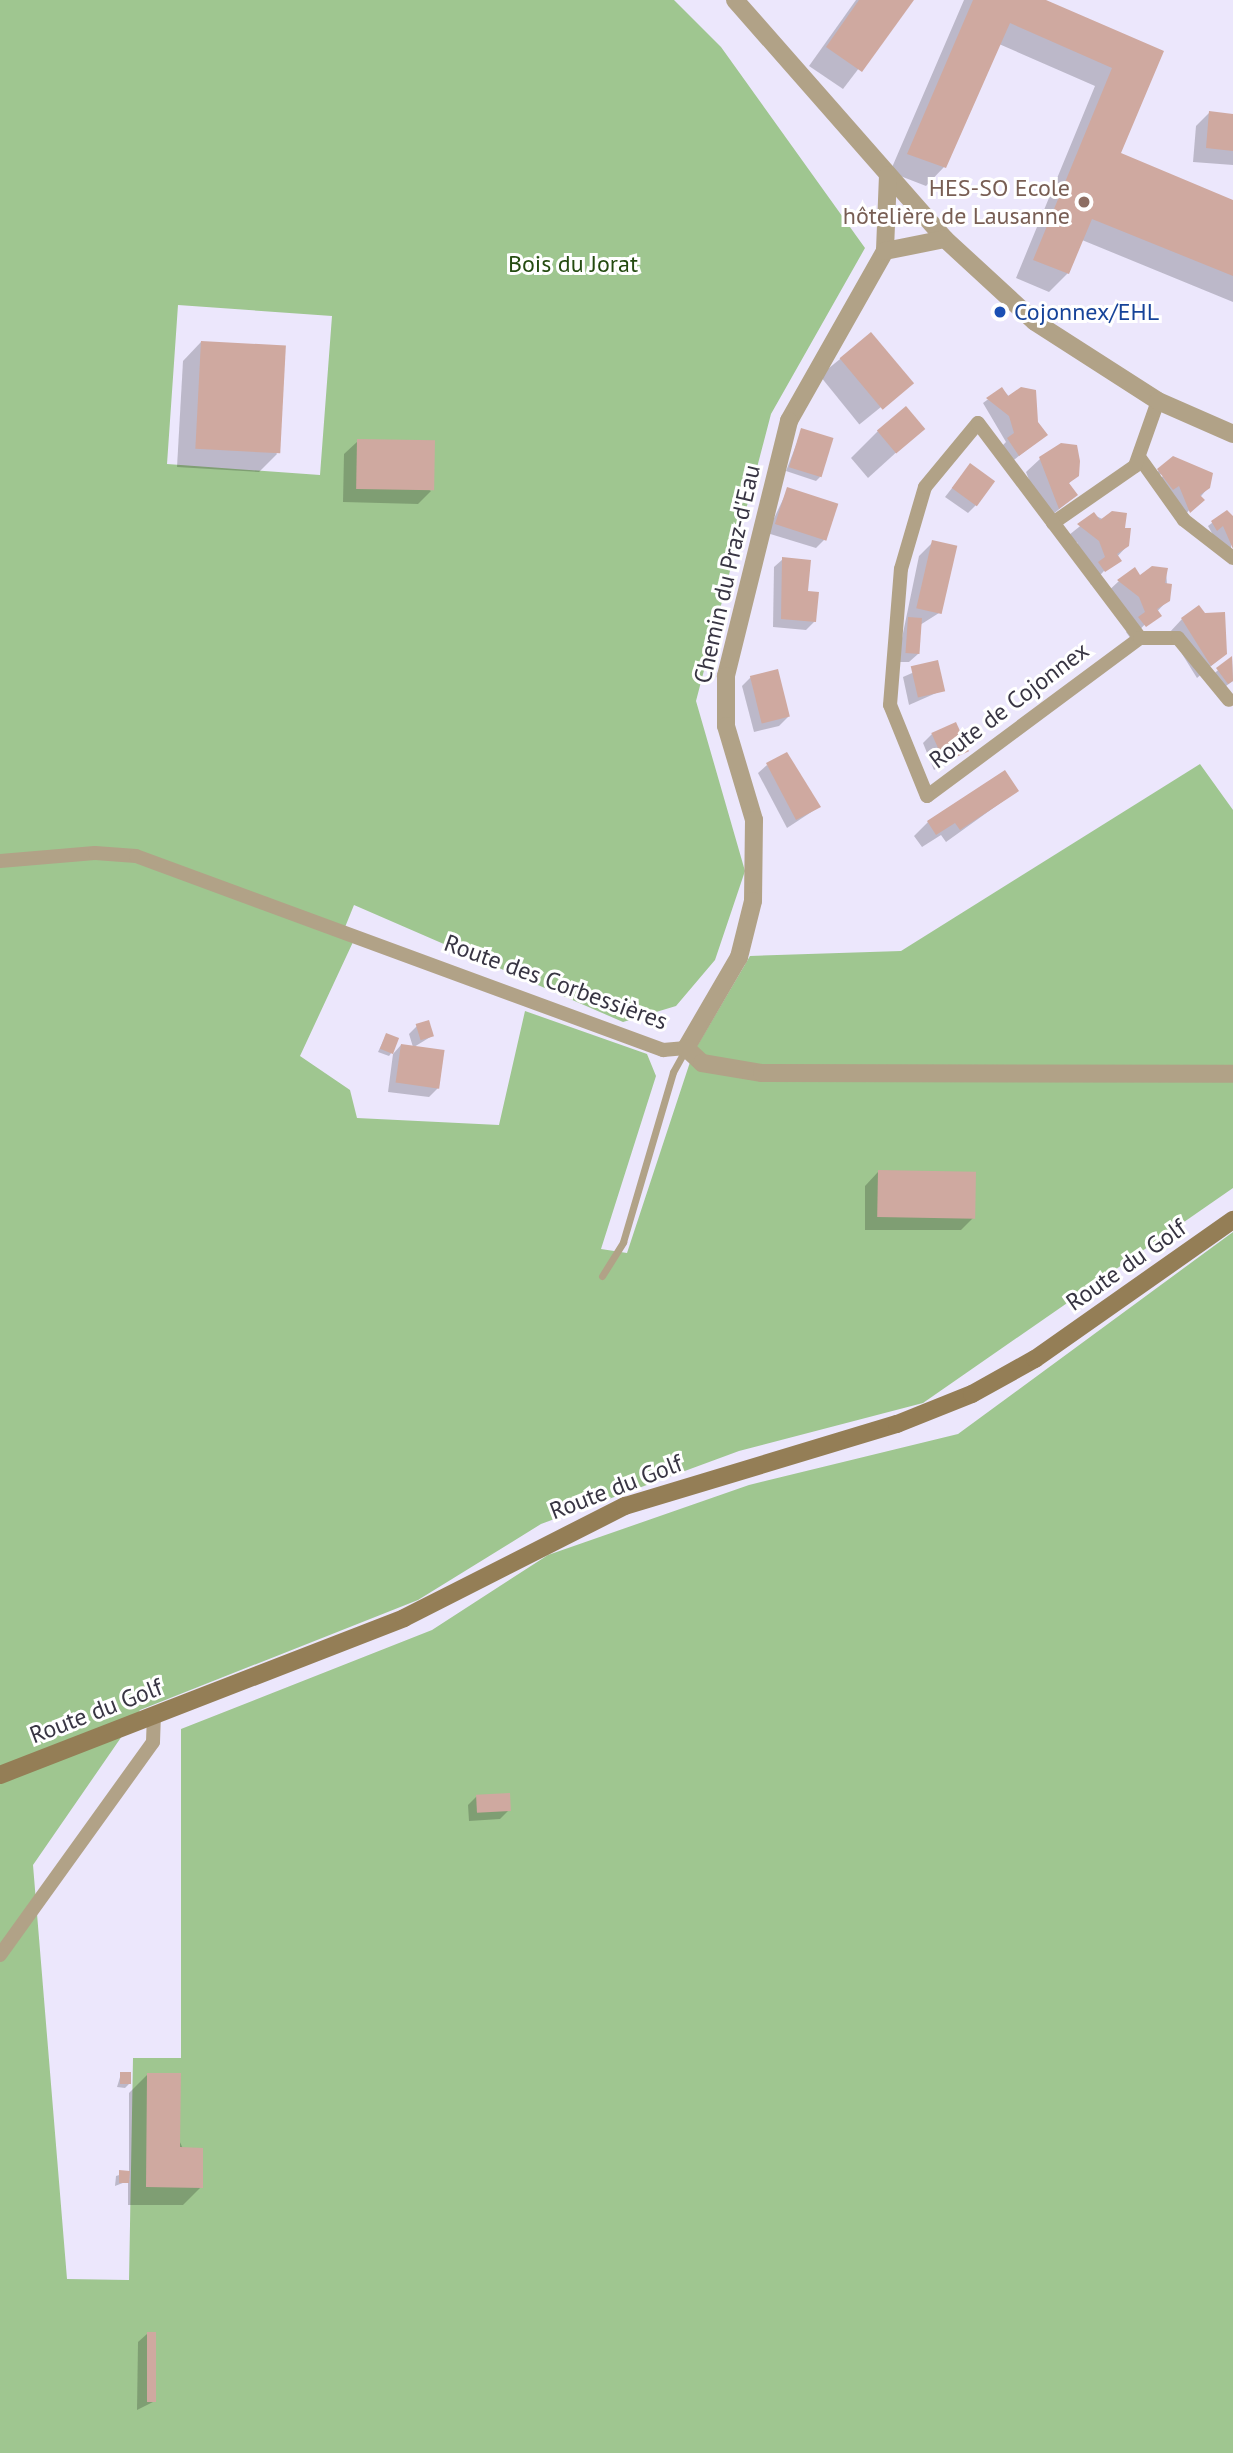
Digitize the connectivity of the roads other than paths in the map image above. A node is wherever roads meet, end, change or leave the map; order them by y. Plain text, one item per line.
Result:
1 (735, 0) edge
2 (888, 175) junction
3 (946, 239) junction
4 (885, 251) junction
5 (1158, 401) junction
6 (1233, 434) edge
7 (1139, 457) junction
8 (1053, 523) junction
9 (1233, 558) edge
10 (1140, 638) junction
11 (1229, 700) dead end
12 (0, 862) edge
13 (686, 1048) junction
14 (1233, 1074) edge
15 (1233, 1220) edge
16 (601, 1276) dead end
17 (154, 1714) junction
18 (0, 1775) edge
19 (0, 1955) edge

1 - 2 street
2 - 3 street
2 - 4 street, Chemin du Praz-d'Eau
3 - 4 street
3 - 5 street
4 - 13 street, Chemin du Praz-d'Eau
5 - 6 street
5 - 7 street
7 - 8 street
7 - 9 street
8 - 10 street, Route de Cojonnex
8 - 10 street, Route de Cojonnex
10 - 11 street
12 - 13 street, Route des Corbessières
13 - 14 street, Route des Corbessières
13 - 16 lane, Chemin du Praz-d'Eau
15 - 17 main road, Route du Golf
17 - 18 main road, Route du Golf
17 - 19 street

